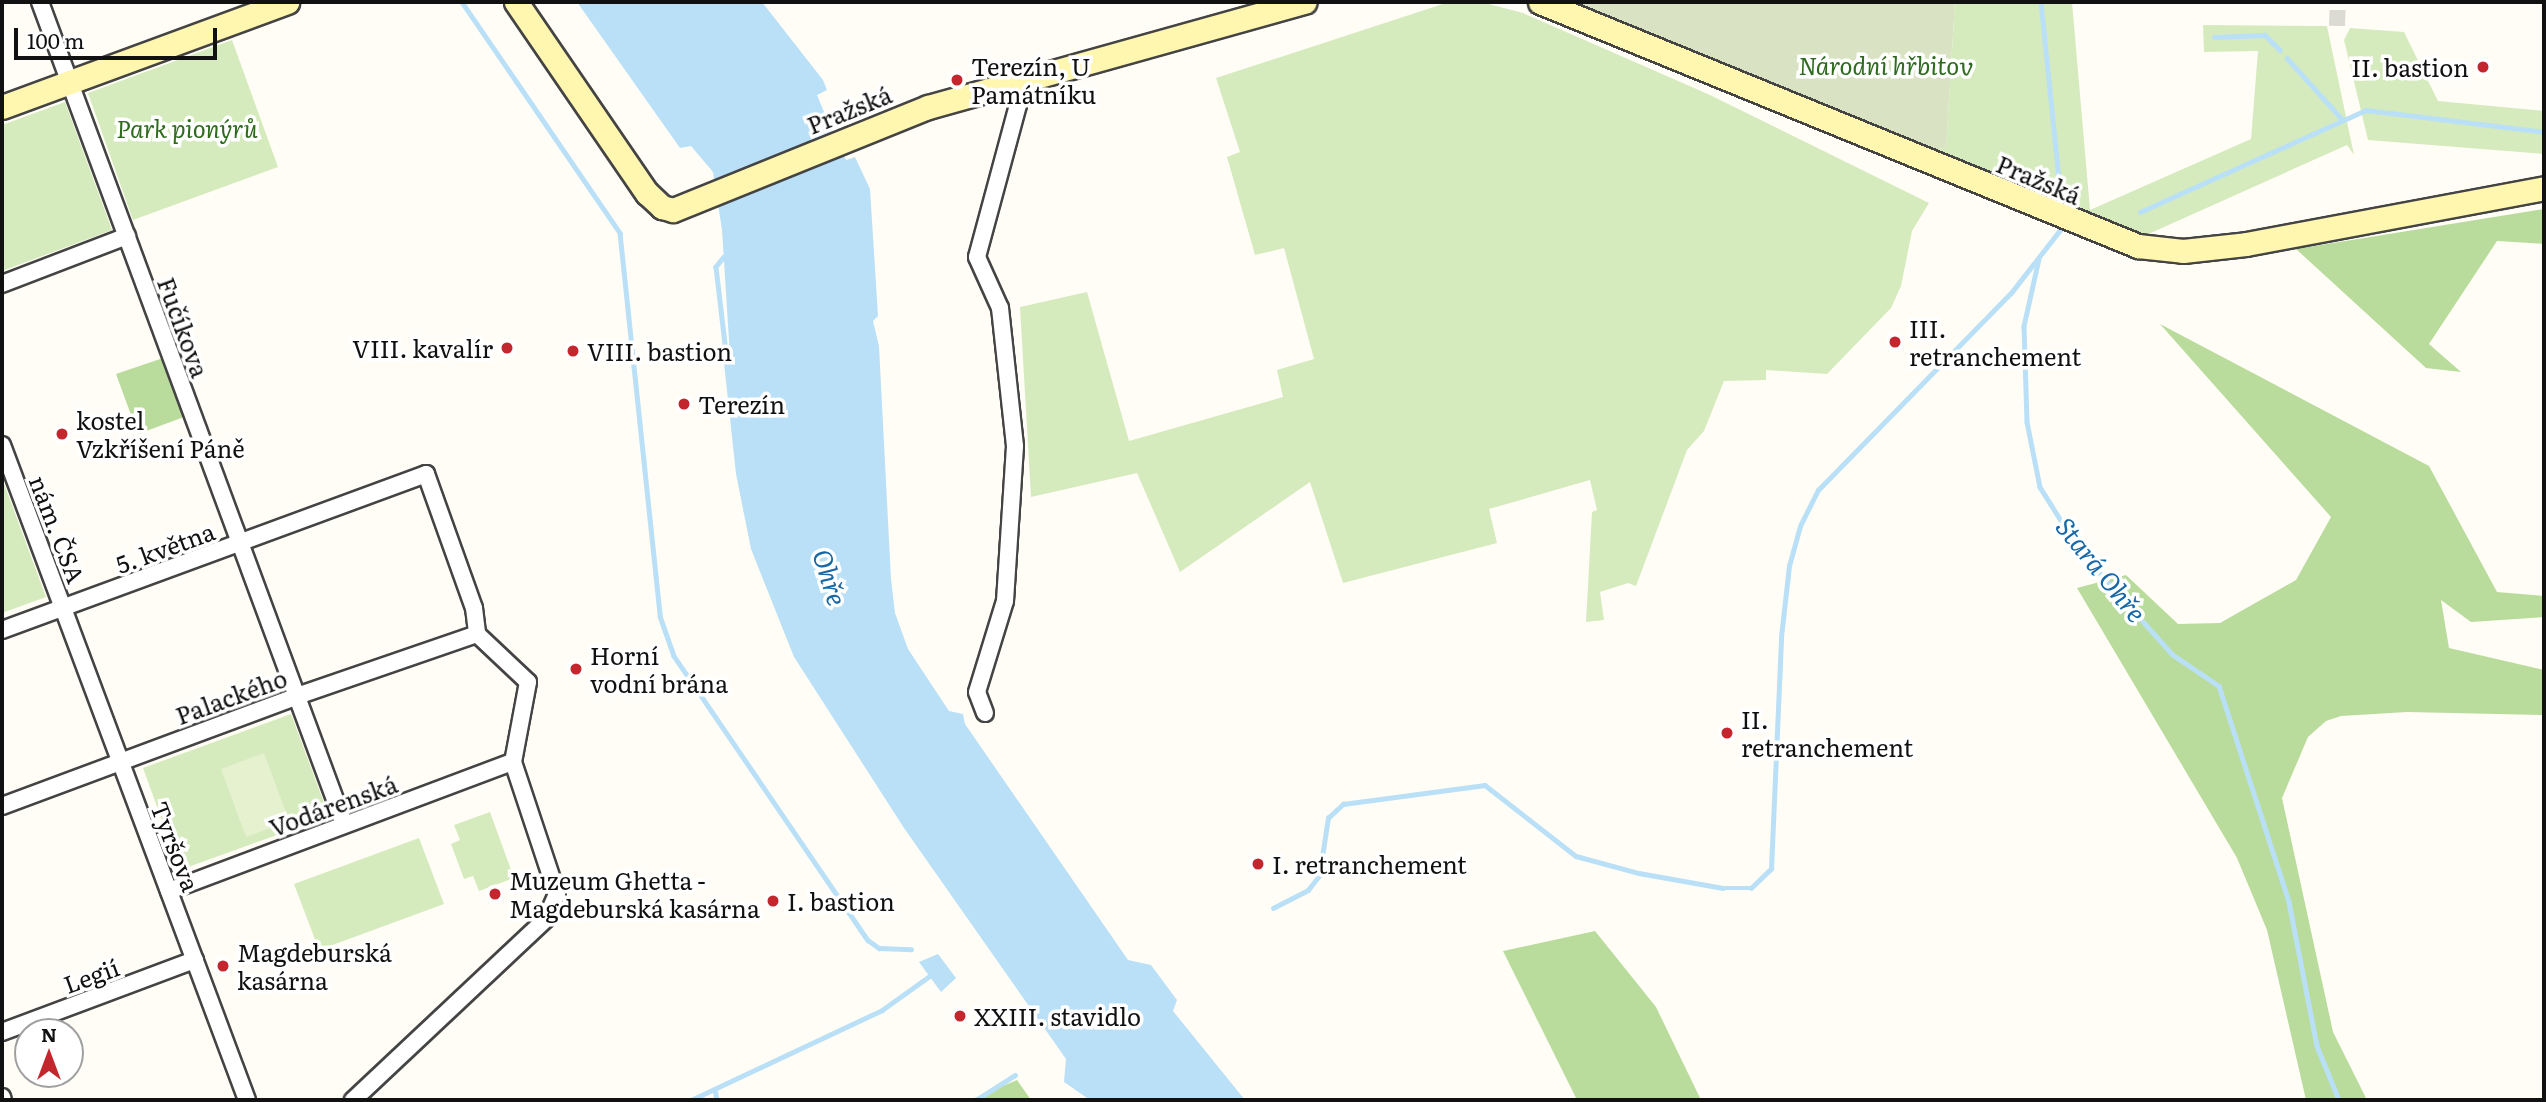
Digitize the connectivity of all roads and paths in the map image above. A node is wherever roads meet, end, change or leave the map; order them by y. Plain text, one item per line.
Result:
1 (40, 2) edge
2 (287, 2) edge
3 (516, 2) edge
4 (1305, 2) edge
5 (1540, 2) edge
6 (241, 10) edge
7 (70, 82) junction
8 (1017, 82) junction
9 (2, 107) edge
10 (2544, 188) edge
11 (127, 236) junction
12 (2, 284) edge
13 (2, 445) edge
14 (242, 543) junction
15 (64, 608) junction
16 (2, 630) edge
17 (477, 634) junction
18 (297, 696) junction
19 (985, 713) dead end
20 (120, 762) junction
21 (513, 762) junction
22 (2, 807) edge
23 (344, 824) junction
24 (169, 891) junction
25 (195, 960) junction
26 (2, 1032) edge
27 (247, 1100) edge
28 (353, 1100) edge

1 - 7 street, Fučíkova
2 - 6 main road
3 - 8 main road, Pražská
4 - 8 main road, Pražská
5 - 10 main road, Pražská
6 - 7 main road
7 - 9 main road
7 - 11 street, Fučíkova
8 - 19 street
11 - 12 street
11 - 14 street, Fučíkova
13 - 15 street, nám. ČSA
14 - 15 street, 5. května
14 - 17 street
14 - 18 street, Fučíkova
15 - 16 street, nám. ČSA
15 - 20 street, Tyršova
17 - 18 street, Palackého
17 - 21 street
18 - 20 street, Palackého
18 - 23 street, Fučíkova
20 - 22 street, Palackého
20 - 24 street, Tyršova
21 - 23 street, Vodárenská
21 - 28 street
23 - 24 street, Vodárenská
24 - 25 street, Tyršova
25 - 26 street, Legií
25 - 27 street, Tyršova

